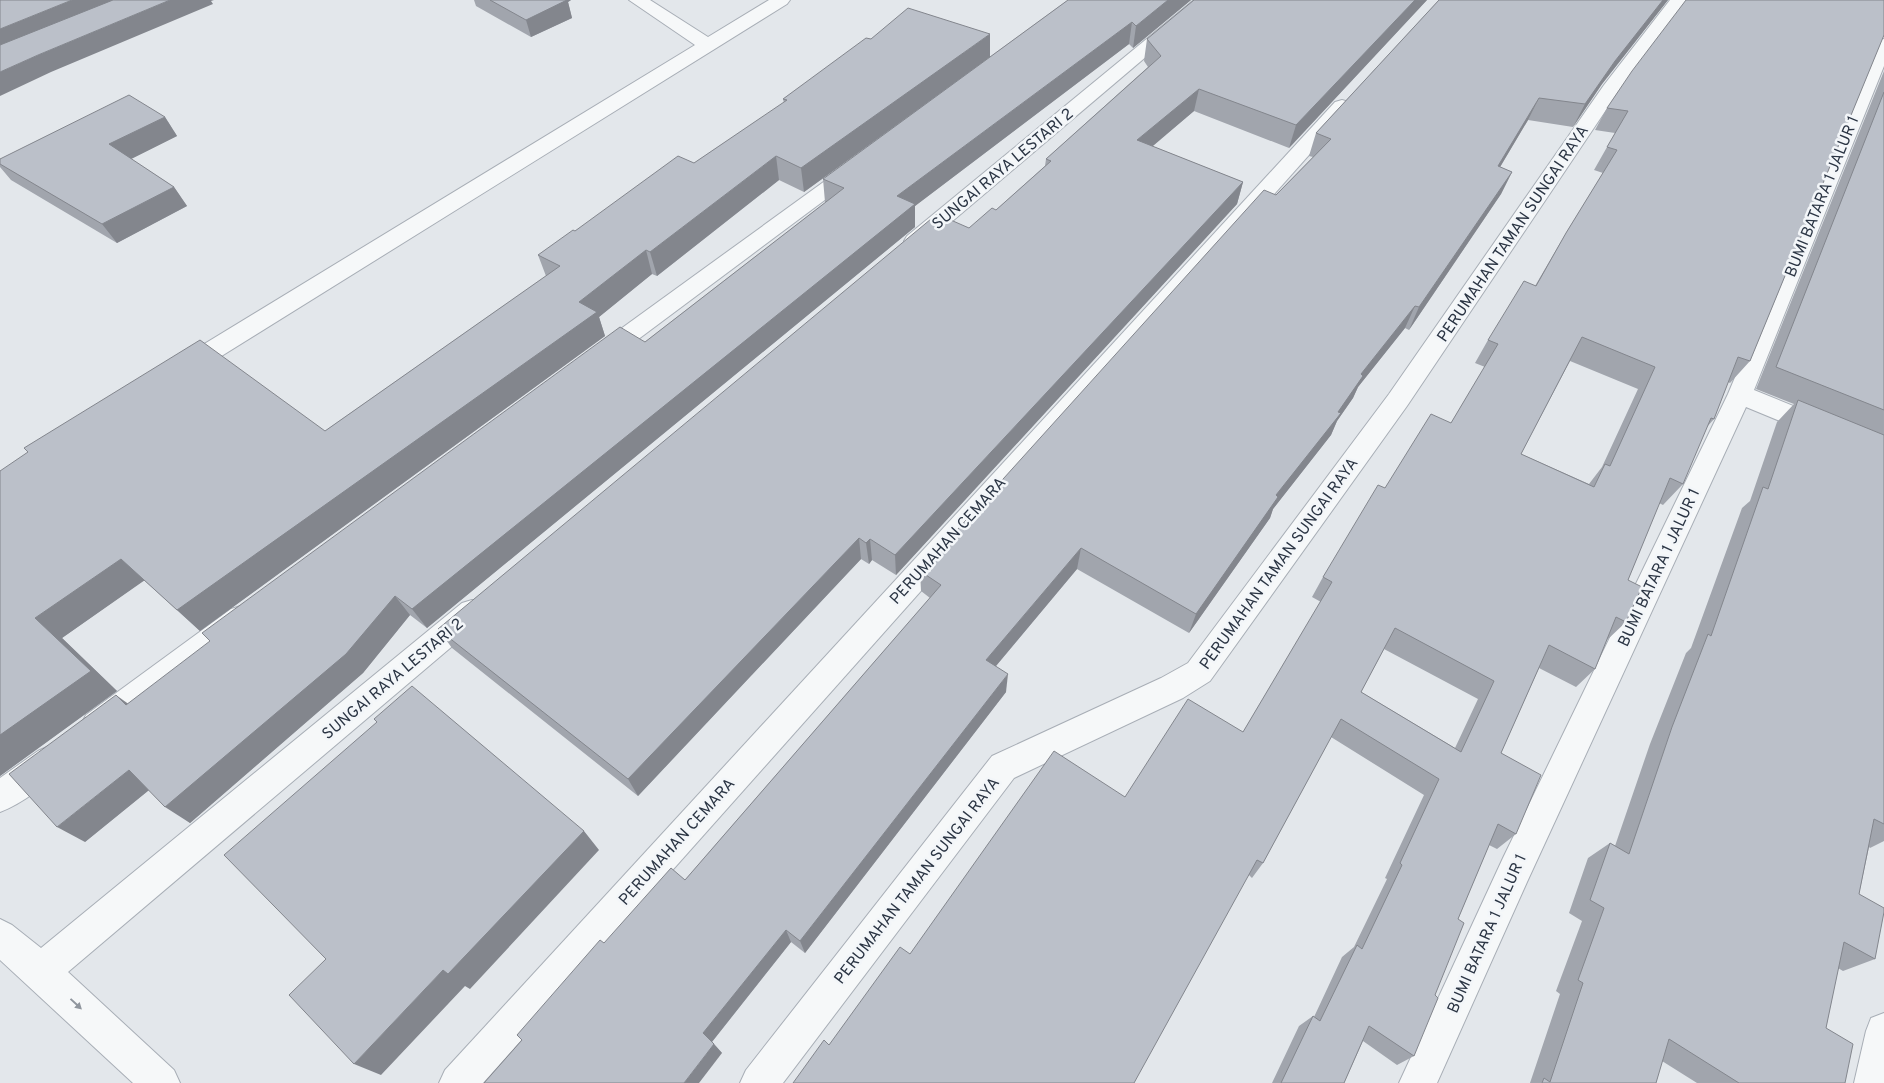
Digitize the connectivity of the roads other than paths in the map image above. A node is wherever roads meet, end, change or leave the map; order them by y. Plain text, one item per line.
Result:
1 (638, 0) edge
2 (781, 0) edge
3 (1204, 0) edge
4 (1680, 0) edge
5 (1884, 44) edge
6 (708, 46) junction
7 (1359, 87) edge
8 (873, 155) edge
9 (899, 255) edge
10 (584, 367) edge
11 (168, 378) edge
12 (1740, 394) junction
13 (1884, 454) edge
14 (487, 599) edge
15 (262, 602) edge
16 (0, 798) edge
17 (0, 937) edge
18 (41, 971) junction
19 (1884, 1031) edge
20 (161, 1083) edge
21 (458, 1083) edge
22 (759, 1083) edge
23 (1418, 1083) edge
24 (1873, 1083) edge

1 - 6 street
2 - 6 street
3 - 9 street, SUNGAI RAYA LESTARI 2
4 - 22 street, PERUMAHAN TAMAN SUNGAI RAYA
5 - 12 street, BUMI BATARA 1 JALUR 1
6 - 11 street
7 - 21 street, PERUMAHAN CEMARA
8 - 10 street
12 - 13 street
12 - 23 street, BUMI BATARA 1 JALUR 1
14 - 18 street, SUNGAI RAYA LESTARI 2
15 - 16 street
17 - 18 street
18 -> 20 street
19 - 24 street

